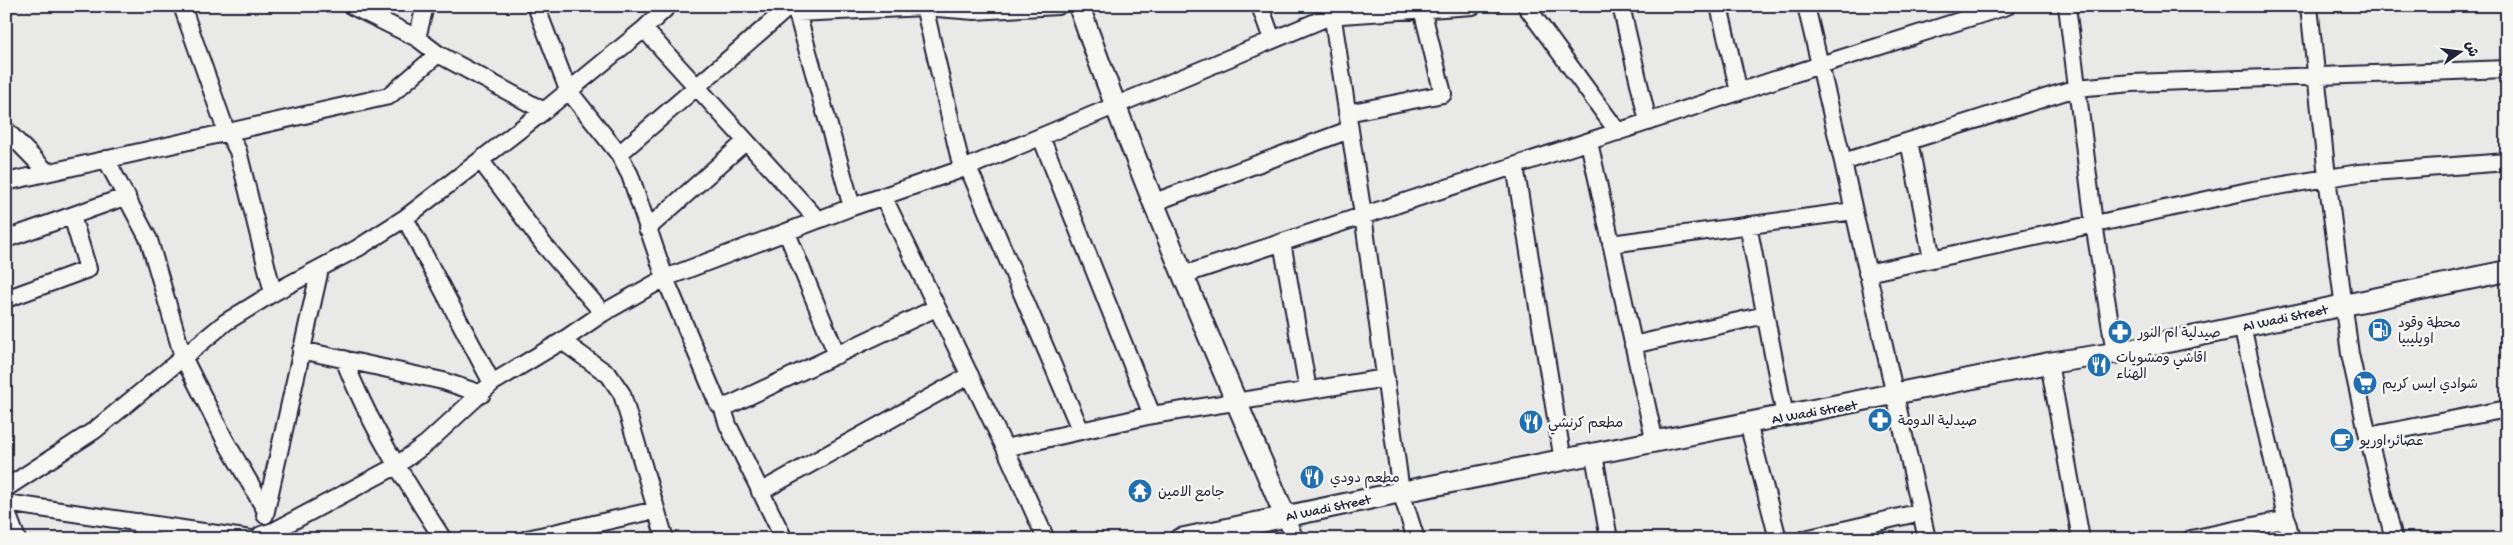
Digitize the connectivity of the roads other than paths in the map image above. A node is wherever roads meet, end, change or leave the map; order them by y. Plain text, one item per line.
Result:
1 (182, 6) edge
2 (352, 6) edge
3 (425, 6) edge
4 (536, 6) edge
5 (925, 6) edge
6 (1058, 6) edge
7 (1080, 6) edge
8 (1260, 6) edge
9 (1473, 6) edge
10 (1526, 6) edge
11 (1622, 6) edge
12 (1719, 6) edge
13 (1806, 6) edge
14 (2007, 6) edge
15 (2067, 6) edge
16 (2309, 6) edge
17 (794, 8) edge
18 (974, 8) edge
19 (1422, 9) junction
20 (660, 10) edge
21 (1331, 11) edge
22 (644, 29) junction
23 (417, 38) junction
24 (1272, 39) junction
25 (438, 54) junction
26 (1820, 65) junction
27 (2507, 69) edge
28 (2316, 76) junction
29 (697, 87) junction
30 (2076, 88) junction
31 (568, 90) junction
32 (1740, 92) junction
33 (1115, 107) junction
34 (544, 111) junction
35 (1347, 113) junction
36 (1648, 122) junction
37 (6, 130) edge
38 (1350, 130) junction
39 (1618, 132) junction
40 (228, 133) junction
41 (1042, 138) junction
42 (746, 141) junction
43 (1909, 141) junction
44 (1589, 142) junction
45 (619, 154) junction
46 (106, 158) junction
47 (481, 161) junction
48 (1843, 162) junction
49 (2507, 162) edge
50 (1515, 166) junction
51 (965, 168) junction
52 (47, 172) junction
53 (2327, 177) junction
54 (6, 182) edge
55 (127, 196) junction
56 (884, 196) junction
57 (1152, 202) junction
58 (852, 207) junction
59 (1854, 211) junction
60 (1363, 215) junction
61 (72, 216) junction
62 (405, 218) junction
63 (818, 220) junction
64 (2094, 224) junction
65 (1748, 225) junction
66 (647, 229) junction
67 (787, 232) junction
68 (6, 239) edge
69 (1282, 242) junction
70 (1611, 244) junction
71 (1932, 259) junction
72 (320, 269) junction
73 (2507, 271) edge
74 (1867, 272) junction
75 (1183, 275) junction
76 (665, 278) junction
77 (273, 293) junction
78 (6, 299) edge
79 (2343, 305) junction
80 (936, 308) junction
81 (603, 313) junction
82 (1765, 315) junction
83 (2242, 326) junction
84 (562, 341) junction
85 (1633, 345) junction
86 (301, 350) junction
87 (2115, 353) junction
88 (837, 355) junction
89 (183, 357) junction
90 (344, 359) junction
91 (2050, 363) junction
92 (970, 375) junction
93 (1386, 378) junction
94 (487, 389) junction
95 (1308, 390) junction
96 (1896, 396) junction
97 (1236, 402) junction
98 (722, 406) junction
99 (2507, 409) edge
100 (1152, 415) junction
101 (1785, 416) junction
102 (1748, 423) junction
103 (1080, 429) junction
104 (2368, 436) junction
105 (1655, 443) junction
106 (1005, 448) junction
107 (1594, 455) junction
108 (1562, 461) junction
109 (396, 466) junction
110 (6, 488) edge
111 (760, 492) junction
112 (1401, 492) junction
113 (6, 503) edge
114 (6, 510) edge
115 (266, 510) junction
116 (656, 510) junction
117 (1921, 512) junction
118 (1285, 516) junction
119 (2286, 519) junction
120 (139, 522) junction
121 (569, 534) edge
122 (257, 538) edge
123 (16, 539) edge
124 (144, 539) edge
125 (443, 539) edge
126 (527, 539) edge
127 (665, 539) edge
128 (784, 539) edge
129 (1046, 539) edge
130 (1180, 539) edge
131 (1295, 539) edge
132 (1416, 539) edge
133 (1609, 539) edge
134 (1778, 539) edge
135 (1805, 539) edge
136 (1927, 539) edge
137 (2081, 539) edge
138 (2191, 539) edge
139 (2291, 539) edge
140 (2394, 539) edge

1 - 40 street
2 - 23 street
3 - 23 street
4 - 31 street
5 - 17 street
5 - 18 street
5 - 51 street
6 - 18 street
7 - 33 main road
8 - 24 street
9 - 19 street
10 - 39 street
11 - 36 street
12 - 32 street
13 - 26 street
14 - 26 street
15 - 30 street
16 - 28 street
17 - 29 street
17 - 58 street
19 - 21 street
19 - 35 street
20 - 22 street
21 - 24 street
21 - 35 street
22 - 29 street
22 - 31 street
23 - 25 street
24 - 33 street
25 - 34 street
25 - 40 street
26 - 32 street
26 - 48 street
27 - 28 street
28 - 30 street
28 - 53 street
29 - 42 street
29 - 45 street
30 - 43 street
30 - 64 street
31 - 34 street
31 - 45 street
32 - 36 street
33 - 41 street
33 - 57 main road
34 - 47 street
35 - 38 street
36 - 39 street
37 - 52 street
38 - 57 street
38 - 60 street
39 - 44 street
40 - 46 street
40 - 77 street
41 - 51 street
41 - 100 street
42 - 63 street
42 - 66 street
43 - 48 street
43 - 71 street
44 - 50 street
44 - 70 street
45 - 66 street
46 - 52 street
46 - 55 street
47 - 62 street
47 - 81 street
48 - 59 street
49 - 53 street
50 - 60 street
50 - 108 street
51 - 56 street
51 - 103 street
52 - 54 street
53 - 64 street
53 - 79 street
55 - 61 street
55 - 89 street
56 - 58 street
56 - 80 street
57 - 75 main road
58 - 63 street
59 - 65 street
59 - 74 street
60 - 69 street
60 - 93 street
61 - 68 street
61 - 78 street
62 - 72 street
62 - 94 street
63 - 67 street
64 - 71 street
64 - 87 street
65 - 70 street
65 - 82 street
66 - 76 street
67 - 76 street
67 - 88 street
69 - 75 street
69 - 95 street
70 - 85 street
71 - 74 street
72 - 77 street
72 - 86 street
73 - 79 main road, Al Wadi Street
74 - 96 street
75 - 97 main road
76 - 81 street
76 - 98 street
77 - 89 street
79 - 83 main road, Al Wadi Street
79 - 104 street
80 - 88 street
80 - 92 street
81 - 84 street
82 - 85 street
82 - 101 street
83 - 87 main road, Al Wadi Street
83 - 119 street
84 - 94 street
84 - 116 street
85 - 105 street
86 - 90 street
86 - 115 street
87 - 91 main road, Al Wadi Street
88 - 98 street
89 - 110 street
89 - 115 street
90 - 94 street
90 - 109 street
91 - 96 main road, Al Wadi Street
91 - 137 street
92 - 106 street
92 - 111 street
93 - 95 street
93 - 112 street
94 - 109 street
95 - 97 street
96 - 101 main road, Al Wadi Street
96 - 117 street
97 - 100 street
97 - 118 main road
98 - 111 street
99 - 104 street
100 - 103 street
101 - 102 main road, Al Wadi Street
102 - 105 main road, Al Wadi Street
102 - 134 street
103 - 106 street
104 - 140 street
105 - 107 main road, Al Wadi Street
106 - 129 street
107 - 108 main road, Al Wadi Street
107 - 133 street
108 - 112 main road, Al Wadi Street
109 - 122 street
109 - 125 street
111 - 128 street
112 - 118 main road, Al Wadi Street
112 - 132 street
113 - 120 street
114 - 123 street
115 - 122 street
116 - 121 street
116 - 127 street
117 - 135 street
117 - 136 street
118 - 130 main road, Al Wadi Street
118 - 131 street
119 - 138 street
119 - 139 street
120 - 122 street
120 - 124 street
121 - 126 street

